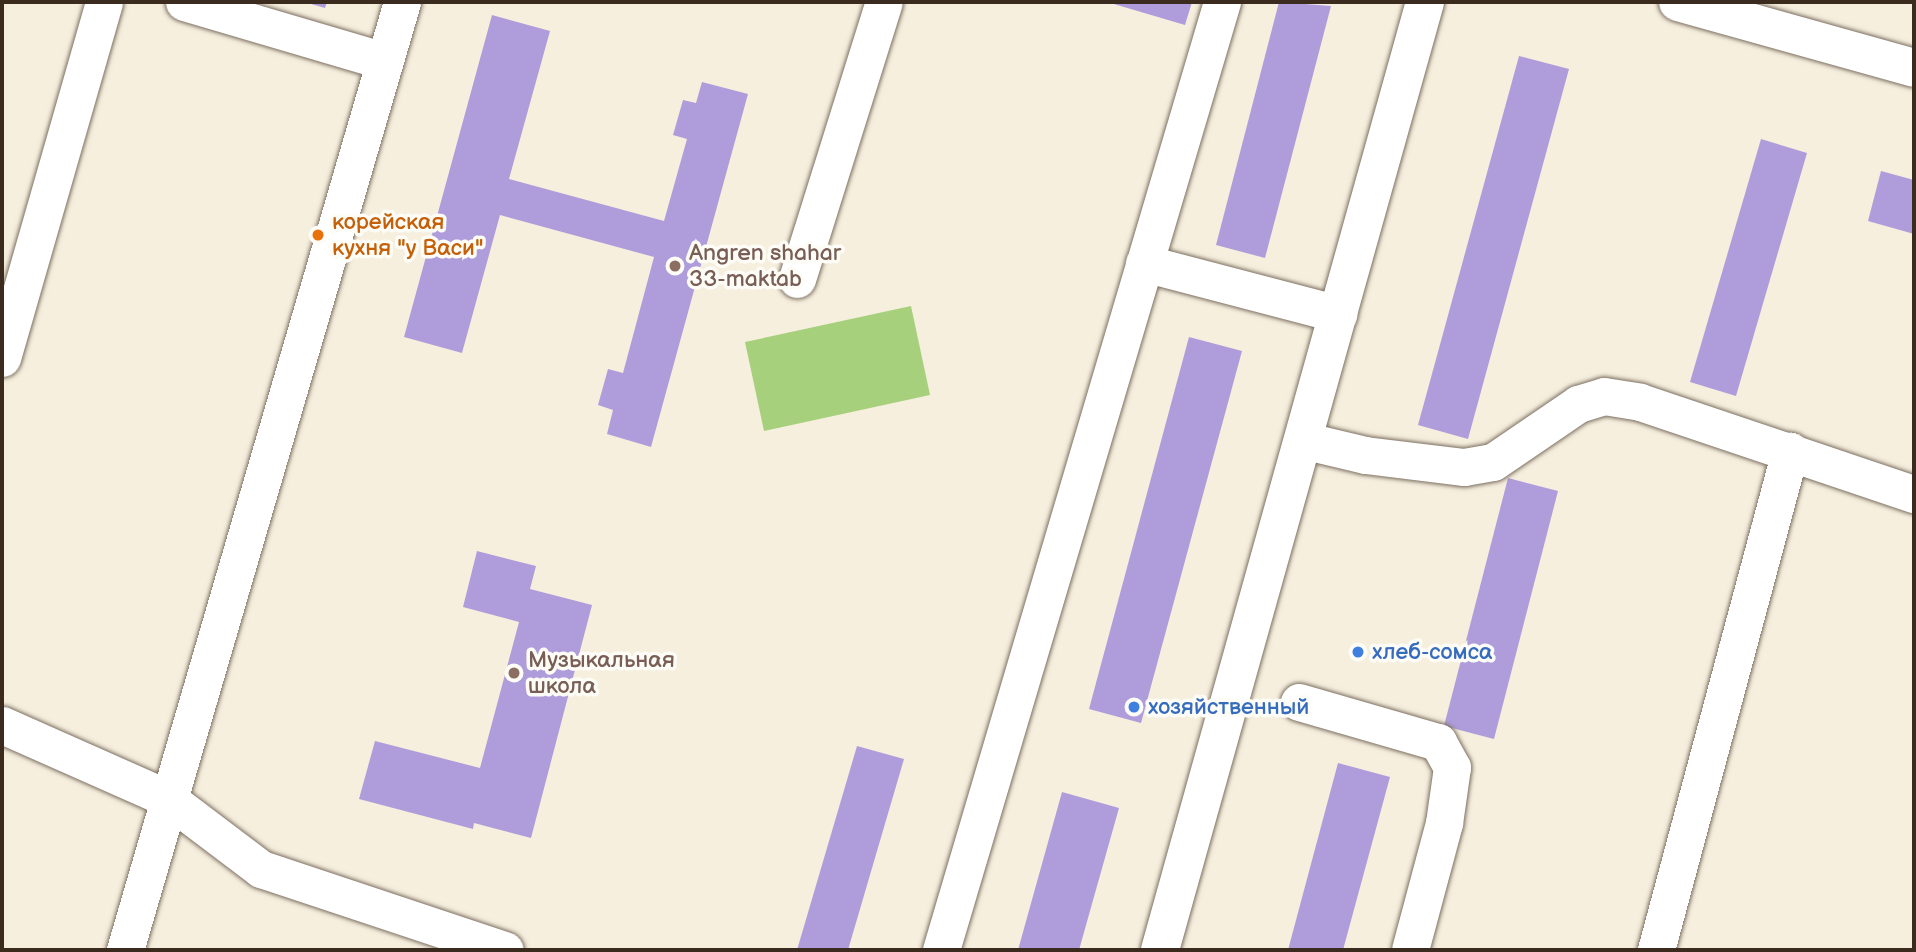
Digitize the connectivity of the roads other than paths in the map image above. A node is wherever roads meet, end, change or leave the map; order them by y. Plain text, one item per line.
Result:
1 (104, 2) edge
2 (184, 2) edge
3 (402, 2) edge
4 (884, 2) edge
5 (1222, 2) edge
6 (1425, 2) edge
7 (1678, 2) edge
8 (384, 61) junction
9 (1914, 68) edge
10 (1144, 263) junction
11 (797, 279) dead end
12 (1338, 314) junction
13 (2, 358) edge
14 (1302, 440) junction
15 (1790, 451) junction
16 (1914, 494) edge
17 (1300, 702) dead end
18 (2, 725) edge
19 (167, 798) junction
20 (125, 950) edge
21 (505, 950) edge
22 (941, 950) edge
23 (1160, 950) edge
24 (1410, 950) edge
25 (1656, 950) edge

1 - 13 street
2 - 8 street
3 - 8 street
4 - 11 street
5 - 10 street
6 - 12 main road
7 - 9 main road
8 - 19 street
10 - 12 street
10 - 22 street
12 - 14 main road
14 - 15 street
14 - 23 main road
15 - 16 street
15 - 25 street
17 - 24 street
18 - 19 street
19 - 20 street
19 - 21 street

